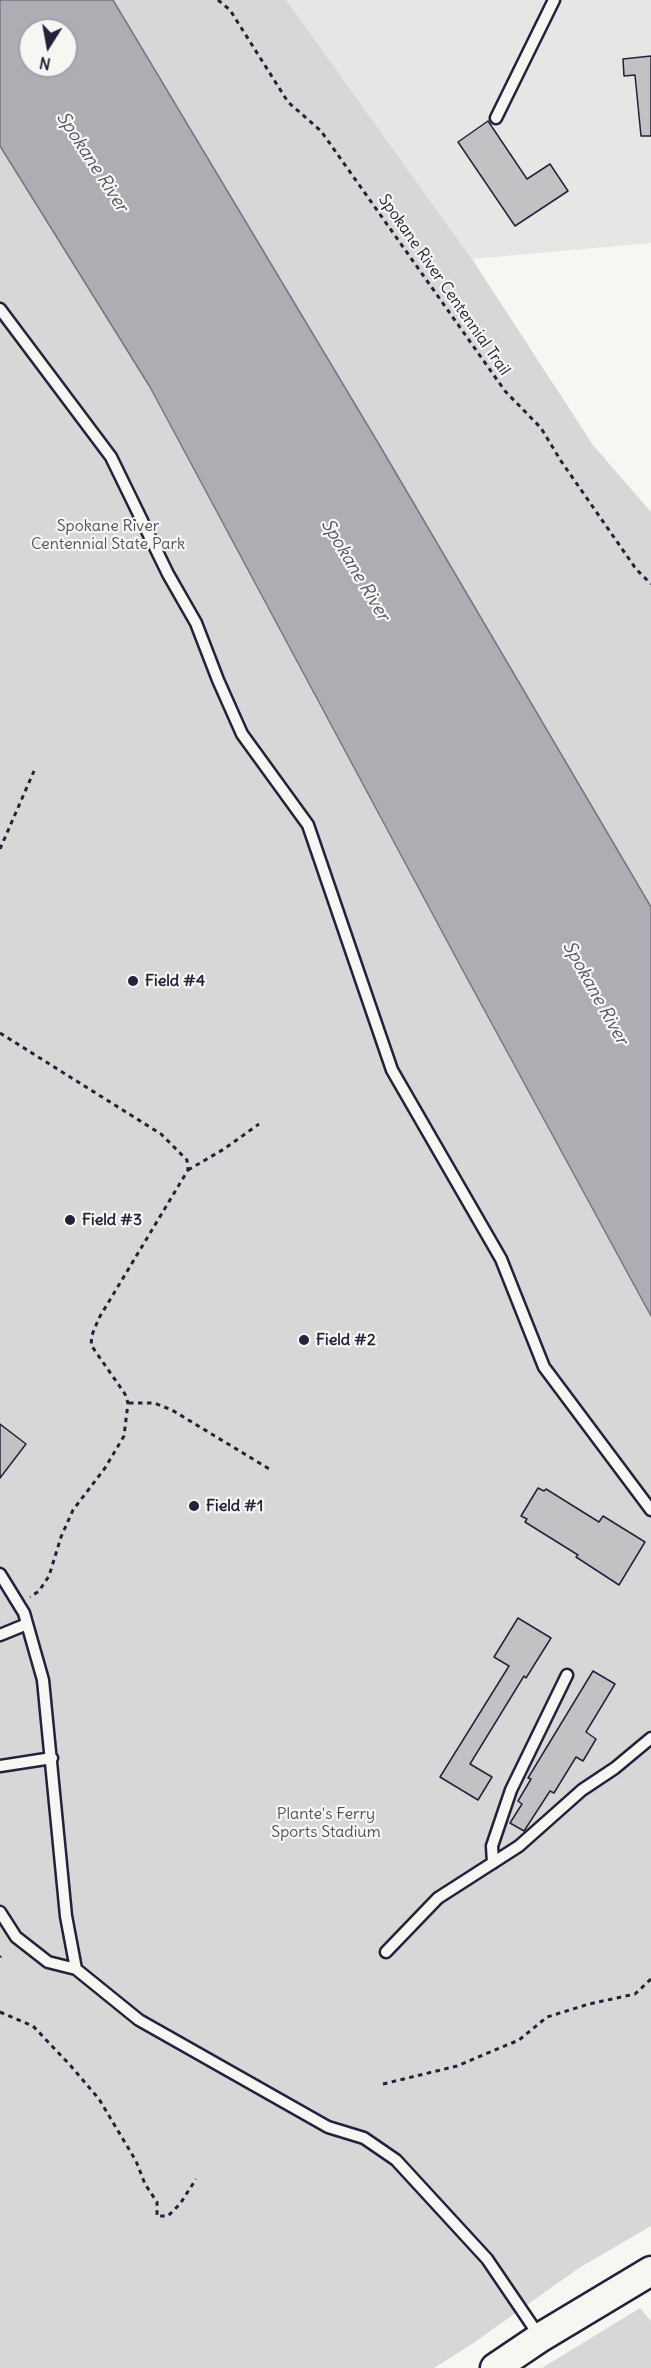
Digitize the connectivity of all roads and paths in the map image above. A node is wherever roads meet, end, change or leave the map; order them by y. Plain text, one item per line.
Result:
1 (218, 0) edge
2 (554, 0) edge
3 (496, 118) dead end
4 (0, 309) edge
5 (651, 584) edge
6 (34, 771) dead end
7 (0, 849) edge
8 (0, 1033) edge
9 (260, 1124) dead end
10 (188, 1170) junction
11 (128, 1403) junction
12 (271, 1470) dead end
13 (651, 1510) edge
14 (0, 1574) edge
15 (18, 1604) junction
16 (27, 1624) junction
17 (0, 1635) edge
18 (567, 1675) dead end
19 (651, 1738) edge
20 (52, 1758) junction
21 (0, 1766) edge
22 (493, 1863) junction
23 (0, 1912) edge
24 (386, 1952) dead end
25 (76, 1968) junction
26 (651, 1979) edge
27 (0, 2012) edge
28 (383, 2084) dead end
29 (196, 2179) dead end
30 (651, 2271) edge
31 (541, 2337) junction
32 (495, 2368) edge

1 - 5 path, Spokane River Centennial Trail
2 - 3 lane
4 - 13 lane
6 - 7 path
8 - 10 path
9 - 10 path
10 - 11 path
11 - 12 path
11 - 15 path
14 - 15 lane
15 - 16 lane
16 - 17 lane
16 - 20 lane
18 - 22 lane
19 - 22 lane
20 - 21 lane
20 - 25 lane
22 - 24 lane
23 - 25 lane
25 - 31 lane
26 - 28 path
27 - 29 path
30 - 31 street
31 - 32 street

